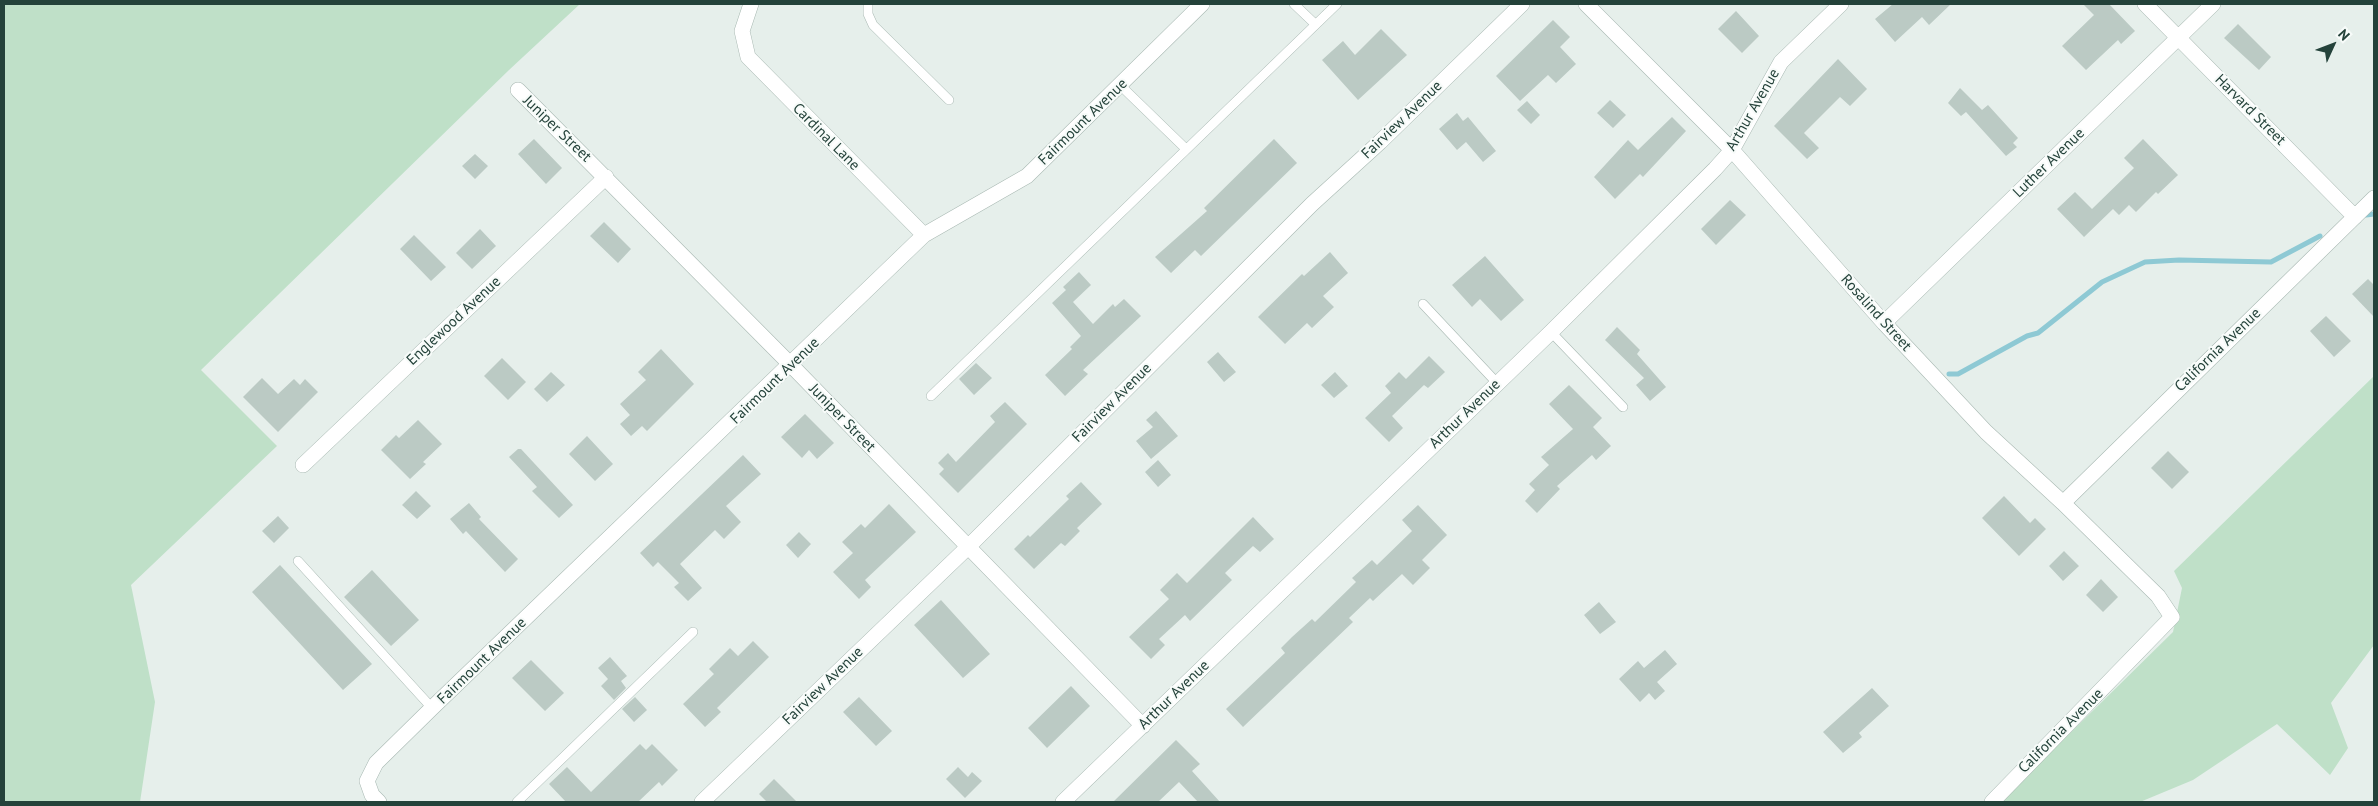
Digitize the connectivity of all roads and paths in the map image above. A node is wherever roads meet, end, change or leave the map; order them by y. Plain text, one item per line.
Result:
1 (751, 4) edge
2 (868, 4) edge
3 (1202, 4) edge
4 (1294, 4) edge
5 (1337, 4) edge
6 (1522, 4) edge
7 (1586, 4) edge
8 (1840, 4) edge
9 (2145, 4) edge
10 (2213, 4) edge
11 (1315, 24) junction
12 (2178, 38) junction
13 (1120, 85) junction
14 (518, 90) dead end
15 (949, 100) dead end
16 (1186, 150) junction
17 (1732, 150) junction
18 (606, 177) junction
19 (2374, 198) edge
20 (2355, 217) junction
21 (924, 235) junction
22 (1423, 304) dead end
23 (1884, 323) junction
24 (1551, 332) junction
25 (791, 365) junction
26 (1497, 383) junction
27 (931, 396) dead end
28 (1623, 407) dead end
29 (302, 465) dead end
30 (2063, 503) junction
31 (968, 547) junction
32 (298, 561) dead end
33 (2172, 617) joint
34 (692, 632) dead end
35 (432, 708) junction
36 (1142, 726) junction
37 (379, 802) edge
38 (517, 802) edge
39 (702, 802) edge
40 (1063, 802) edge
41 (1992, 802) edge

1 - 21 street, Cardinal Lane
2 - 15 lane
3 - 13 street, Fairmount Avenue
4 - 11 lane
5 - 11 lane
6 - 31 street, Fairview Avenue
7 - 17 street, Rosalind Street
8 - 17 street, Arthur Avenue
9 - 12 street, Harvard Street
10 - 12 street, Luther Avenue
11 - 16 lane
12 - 20 street, Harvard Street
12 - 23 street, Luther Avenue
13 - 16 lane
13 - 21 street, Fairmount Avenue
14 - 18 street, Juniper Street
16 - 27 lane
17 - 23 street, Rosalind Street
17 - 24 street, Arthur Avenue
18 - 25 street, Juniper Street
18 - 29 street, Englewood Avenue
19 - 20 street, California Avenue
20 - 30 street, California Avenue
21 - 25 street, Fairmount Avenue
22 - 26 lane
23 - 30 street, Rosalind Street
24 - 26 street, Arthur Avenue
24 - 28 lane
25 - 31 street, Juniper Street
25 - 35 street, Fairmount Avenue
26 - 36 street, Arthur Avenue
30 - 33 street, Rosalind Street
31 - 36 street, Juniper Street
31 - 39 street, Fairview Avenue
32 - 35 lane
33 - 41 street, California Avenue
34 - 38 lane
35 - 37 street, Fairmount Avenue
36 - 40 street, Arthur Avenue

